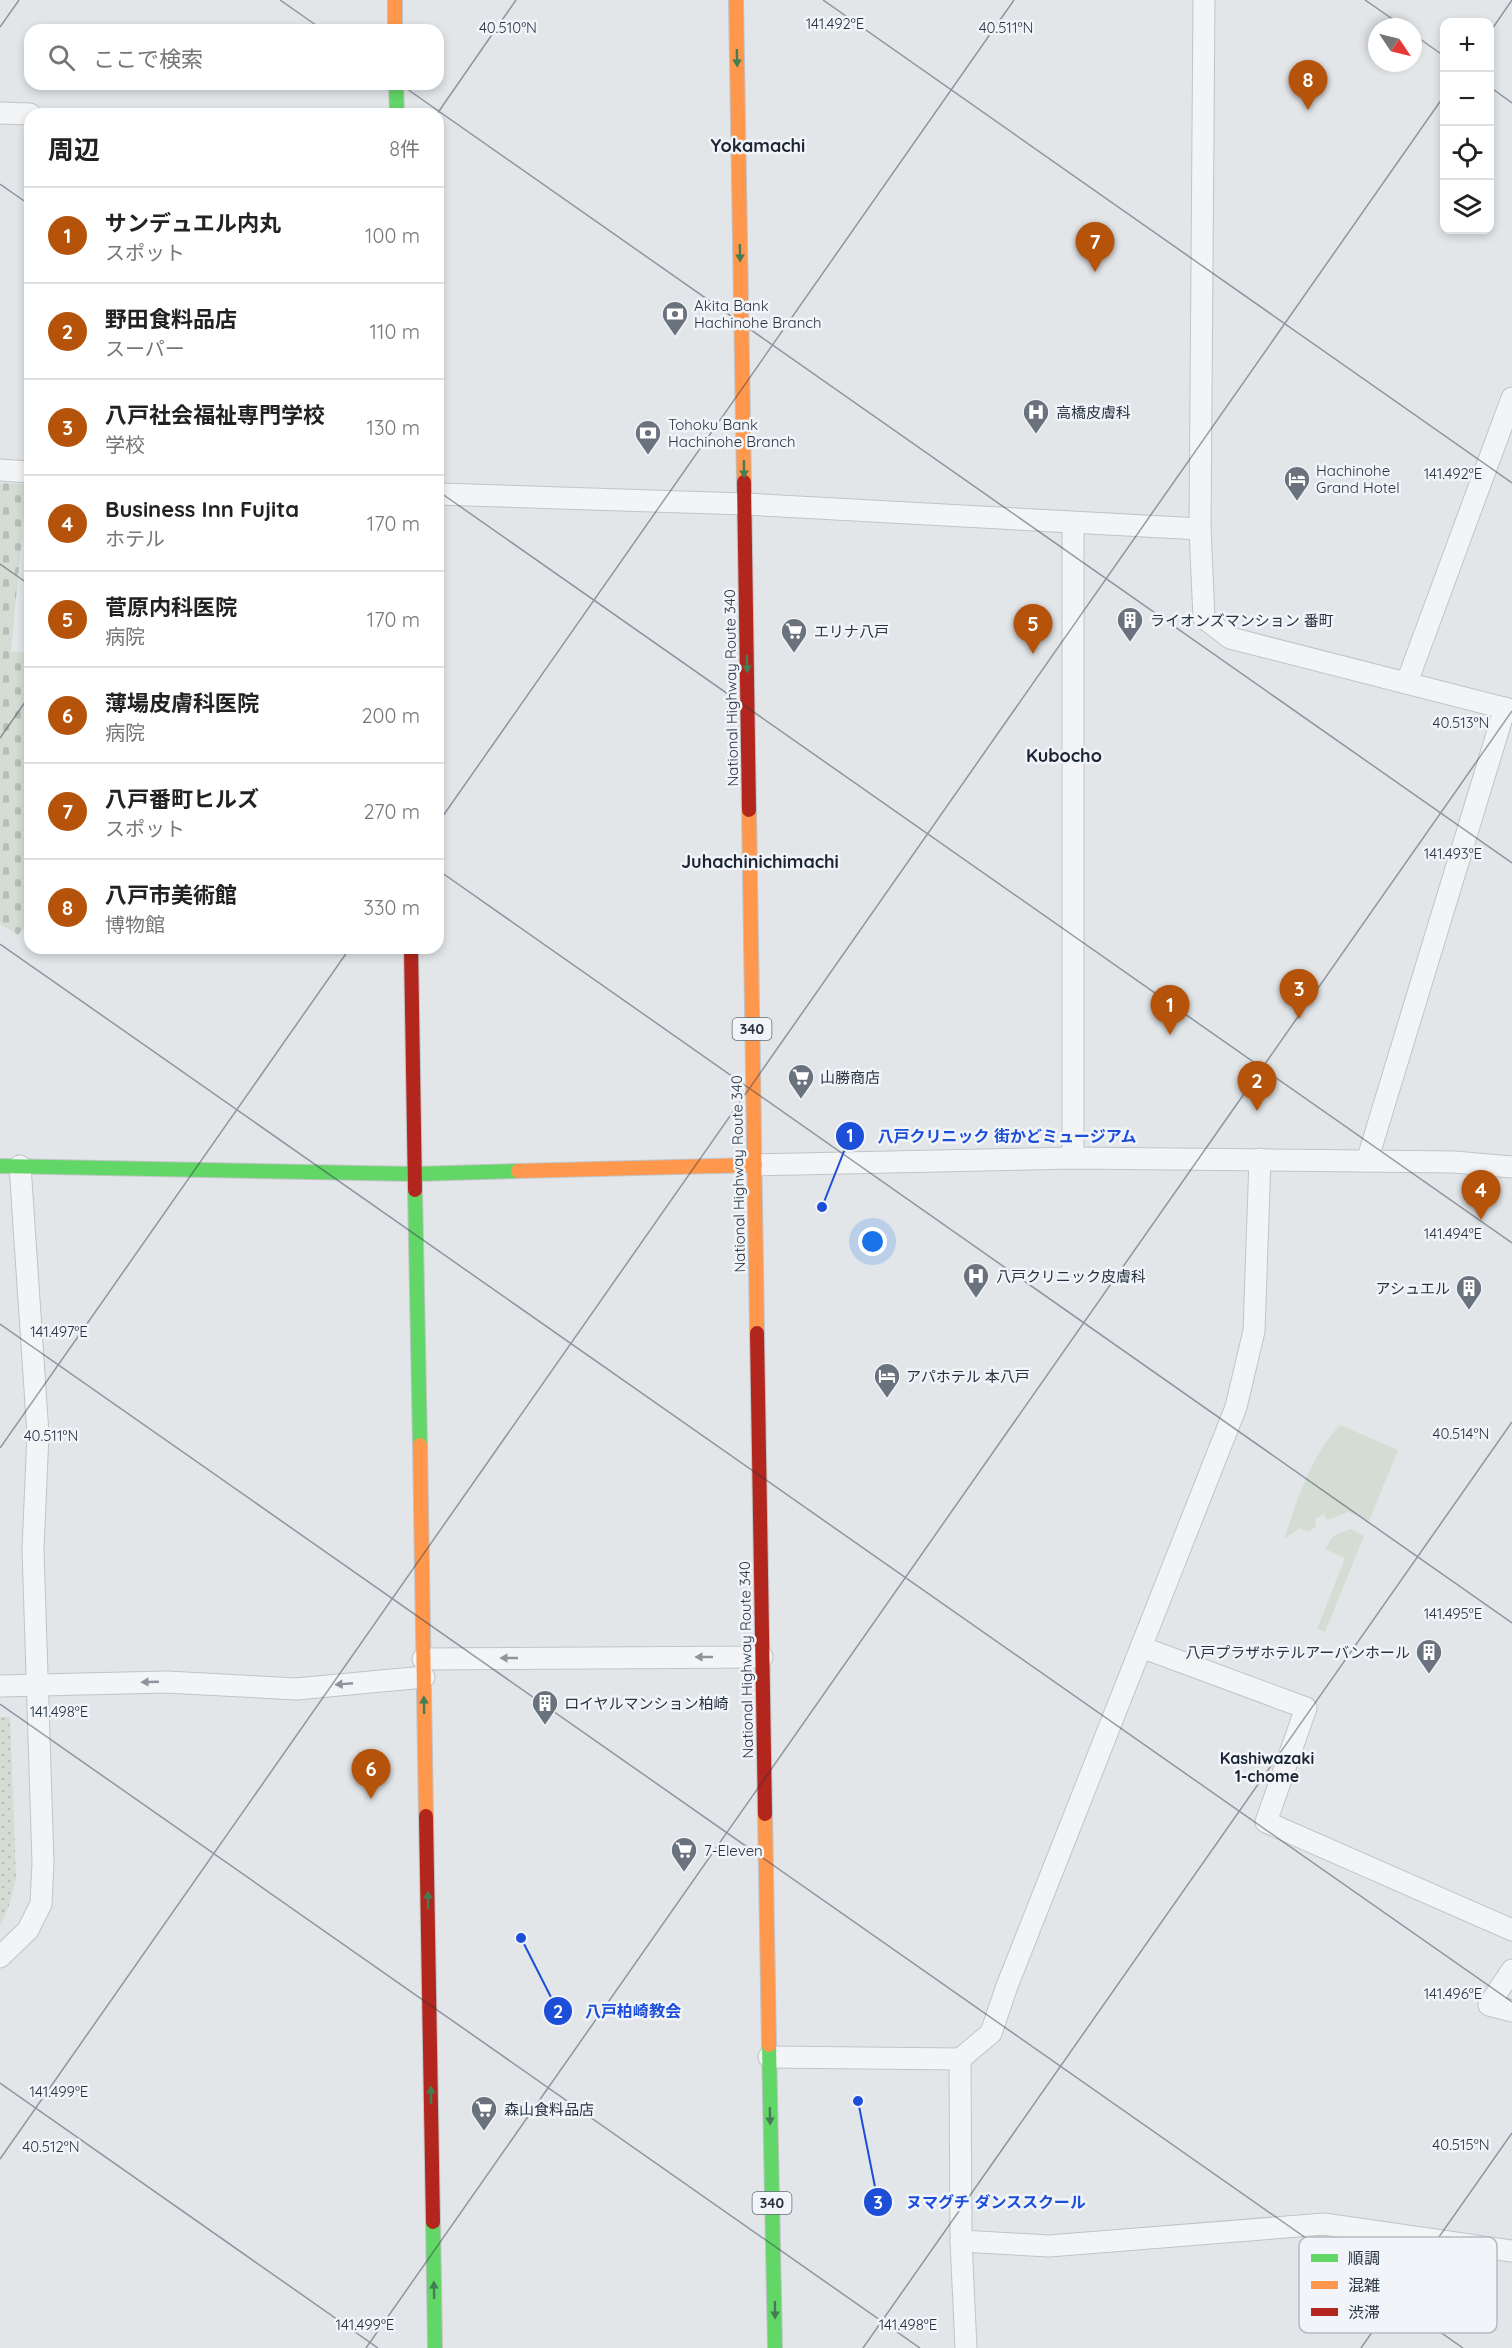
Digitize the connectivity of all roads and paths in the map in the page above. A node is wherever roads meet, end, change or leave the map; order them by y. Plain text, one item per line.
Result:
1 (395, 0) edge
2 (736, 0) edge
3 (1204, 0) edge
4 (395, 24) edge
5 (396, 90) edge
6 (397, 108) edge
7 (0, 113) edge
8 (24, 114) edge
9 (1512, 398) edge
10 (0, 470) edge
11 (24, 472) edge
12 (444, 494) edge
13 (744, 504) junction
14 (1073, 523) junction
15 (1200, 529) junction
16 (1407, 682) junction
17 (1508, 709) edge
18 (411, 954) edge
19 (1073, 1158) junction
20 (1260, 1159) junction
21 (1367, 1161) junction
22 (755, 1165) junction
23 (10, 1166) edge
24 (1512, 1167) edge
25 (415, 1174) junction
26 (1141, 1647) junction
27 (762, 1657) junction
28 (423, 1668) junction
29 (37, 1685) junction
30 (0, 1686) edge
31 (1512, 1930) edge
32 (0, 1957) edge
33 (1512, 1970) edge
34 (1512, 2011) edge
35 (769, 2057) junction
36 (960, 2059) junction
37 (1415, 2237) edge
38 (961, 2241) junction
39 (1497, 2249) edge
40 (1512, 2251) edge
41 (435, 2348) edge
42 (775, 2348) edge
43 (966, 2348) edge

1 - 4 main road
2 -> 13 main road, National Highway Route 340 / 340
3 - 15 street
5 - 6 main road
7 - 8 street
9 - 16 street
10 - 11 street
12 - 13 street
13 - 14 street
13 -> 22 main road, National Highway Route 340 / 340
14 - 15 street
14 - 19 street
15 - 16 street
16 - 17 street
17 - 21 street
18 - 25 main road
19 - 20 street
19 - 22 street
20 - 21 street
20 - 26 street
21 - 24 street
22 - 25 main road
22 - 27 main road, National Highway Route 340 / 340
23 - 25 main road
23 - 29 street
25 - 28 main road
26 - 31 street
26 - 36 street
27 -> 28 street
27 - 35 main road, National Highway Route 340 / 340
28 -> 29 street
41 -> 28 main road
29 - 30 street
29 - 32 street
33 - 34 street
35 - 36 street
35 -> 42 main road, National Highway Route 340 / 340
36 - 38 street
37 - 38 street
38 - 43 street
39 - 40 street

